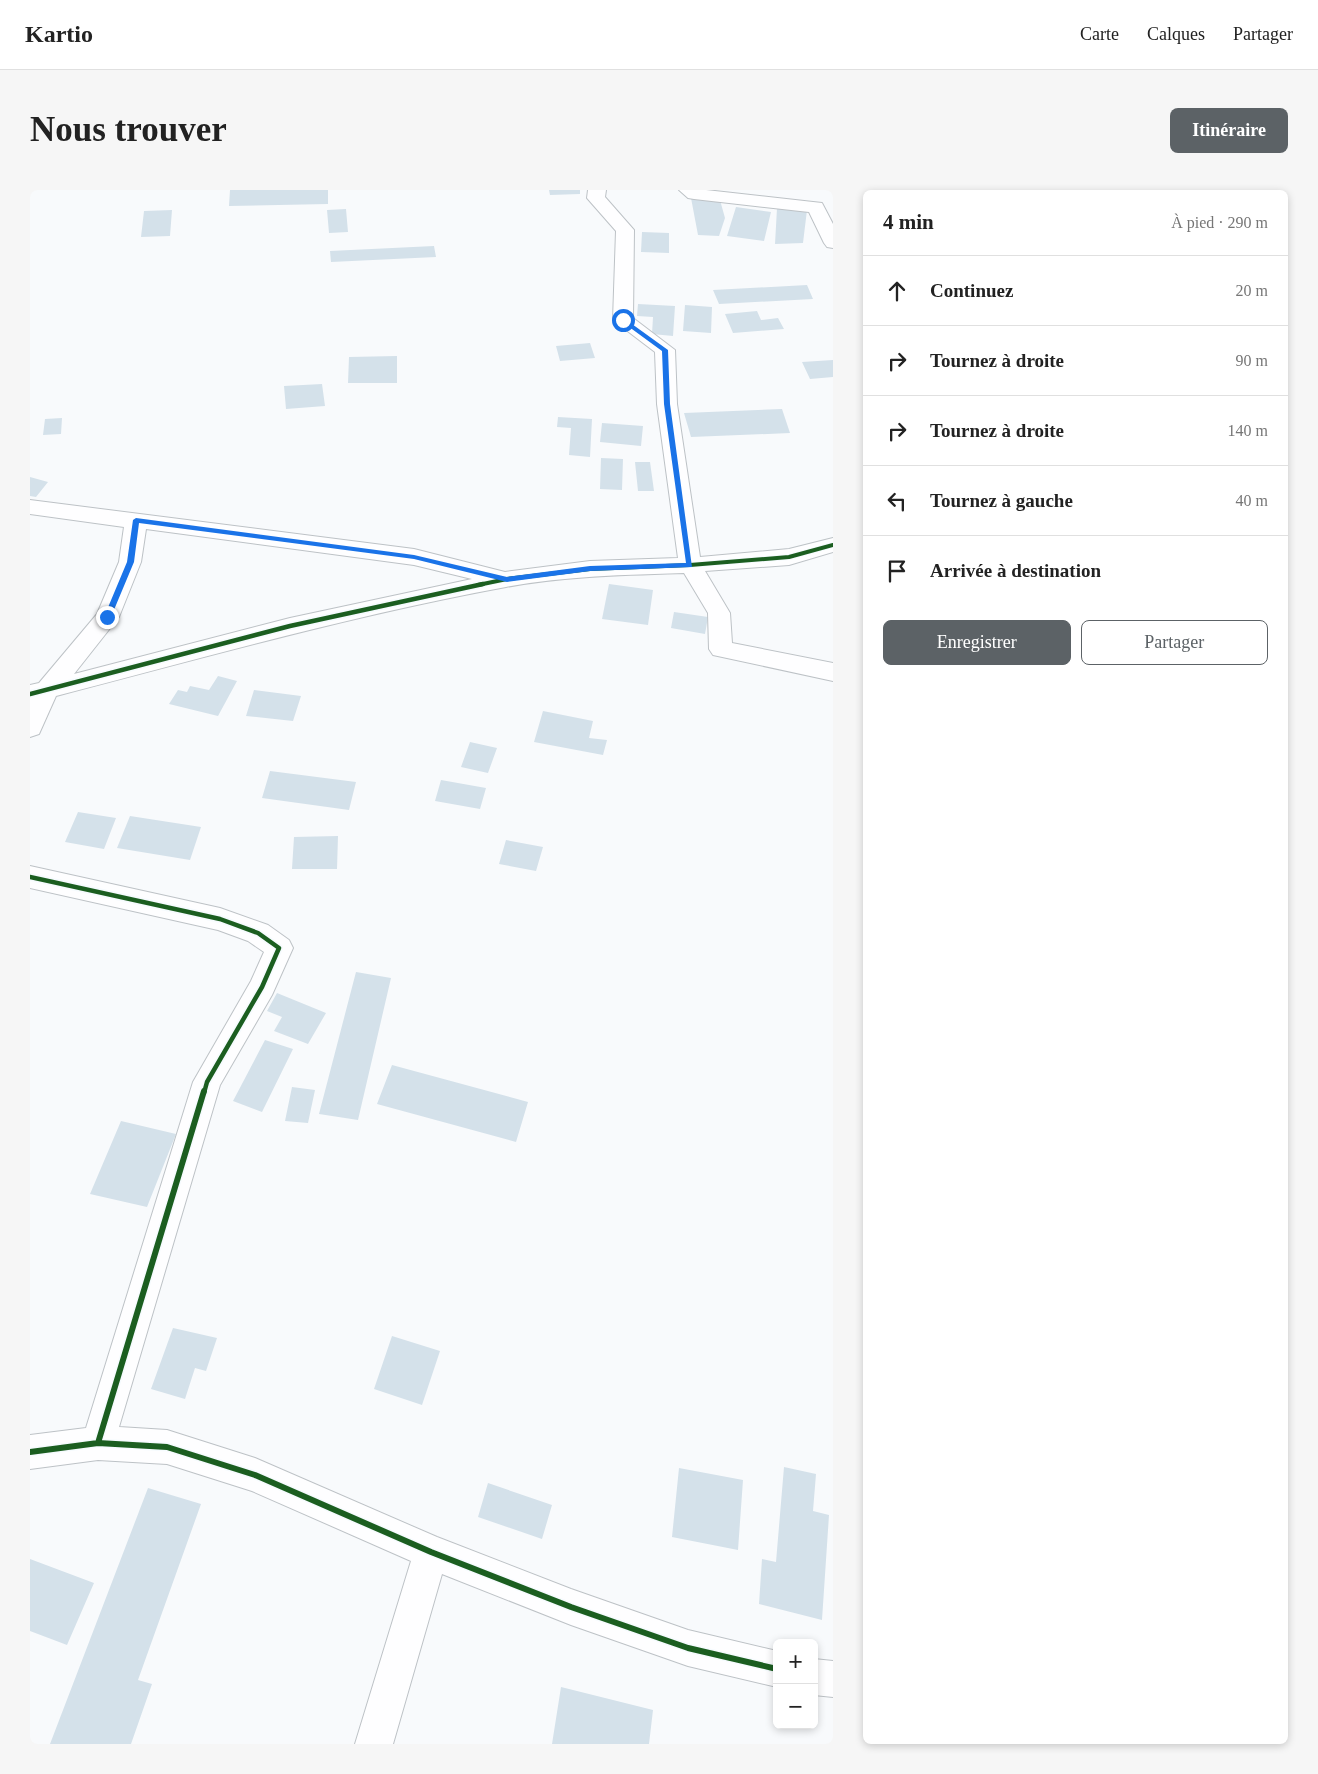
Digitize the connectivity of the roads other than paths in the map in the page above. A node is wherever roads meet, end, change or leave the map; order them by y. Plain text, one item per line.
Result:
1 (597, 190) edge
2 (688, 190) edge
3 (833, 243) edge
4 (30, 507) edge
5 (136, 520) junction
6 (833, 545) edge
7 (690, 565) junction
8 (507, 579) junction
9 (833, 672) edge
10 (38, 692) edge
11 (30, 728) edge
12 (30, 877) edge
13 (98, 1444) junction
14 (30, 1452) edge
15 (431, 1552) junction
16 (773, 1668) edge
17 (818, 1677) edge
18 (833, 1679) edge
19 (374, 1744) edge

1 - 7 street
2 - 3 street
4 - 5 street
5 - 8 street
5 - 10 street
6 - 7 street
7 - 8 street
7 - 9 street
8 - 10 street
10 - 11 street
12 - 13 street
13 - 14 street
13 - 15 street
15 - 16 street
15 - 19 street
17 - 18 street

